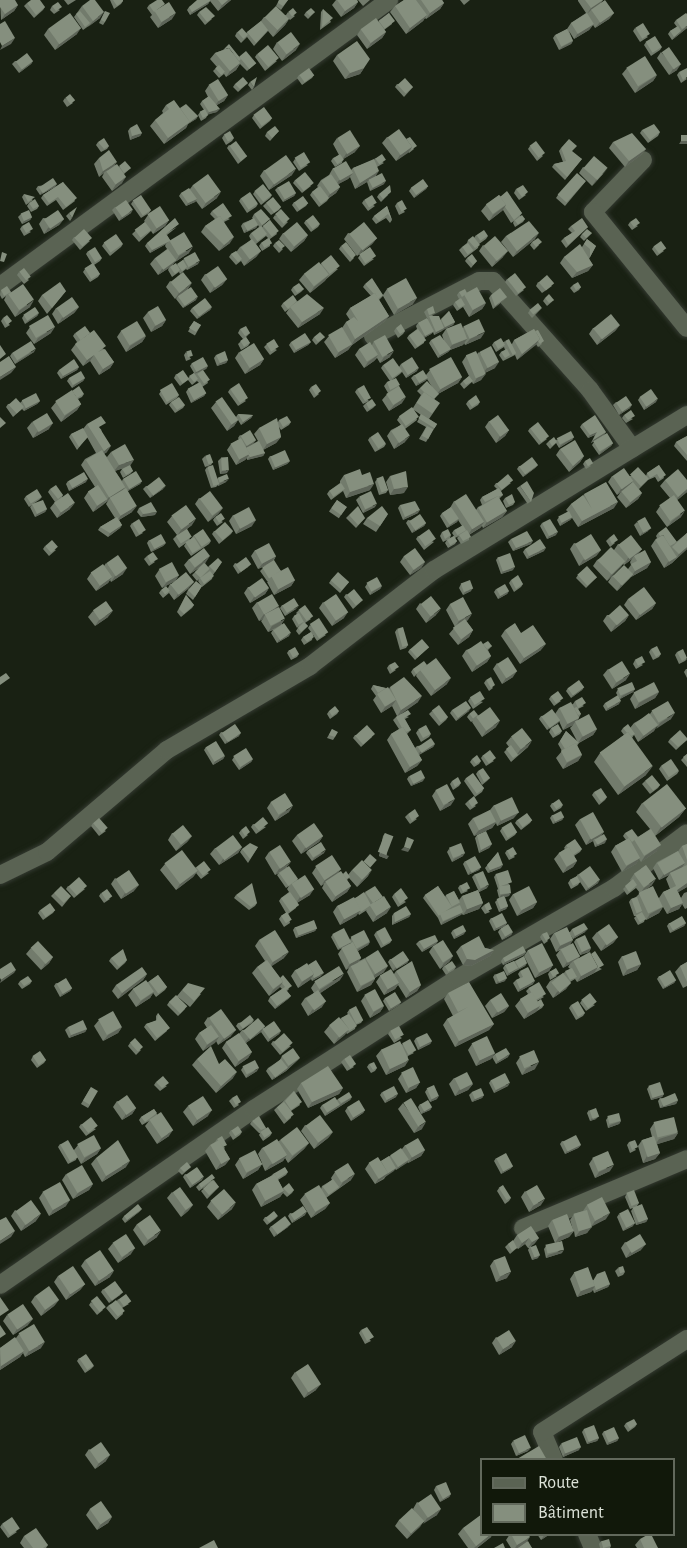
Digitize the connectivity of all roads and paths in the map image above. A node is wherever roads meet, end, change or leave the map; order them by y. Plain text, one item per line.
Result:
1 (389, 0) edge
2 (643, 160) edge
3 (0, 286) edge
4 (687, 328) edge
5 (373, 336) edge
6 (687, 415) edge
7 (632, 448) junction
8 (687, 833) edge
9 (0, 875) edge
10 (687, 1159) edge
11 (523, 1228) edge
12 (0, 1285) edge
13 (687, 1339) edge
14 (553, 1458) edge

1 - 3 street
2 - 4 street
5 - 7 street
6 - 7 street
7 - 9 street
8 - 12 street
10 - 11 street
13 - 14 street

